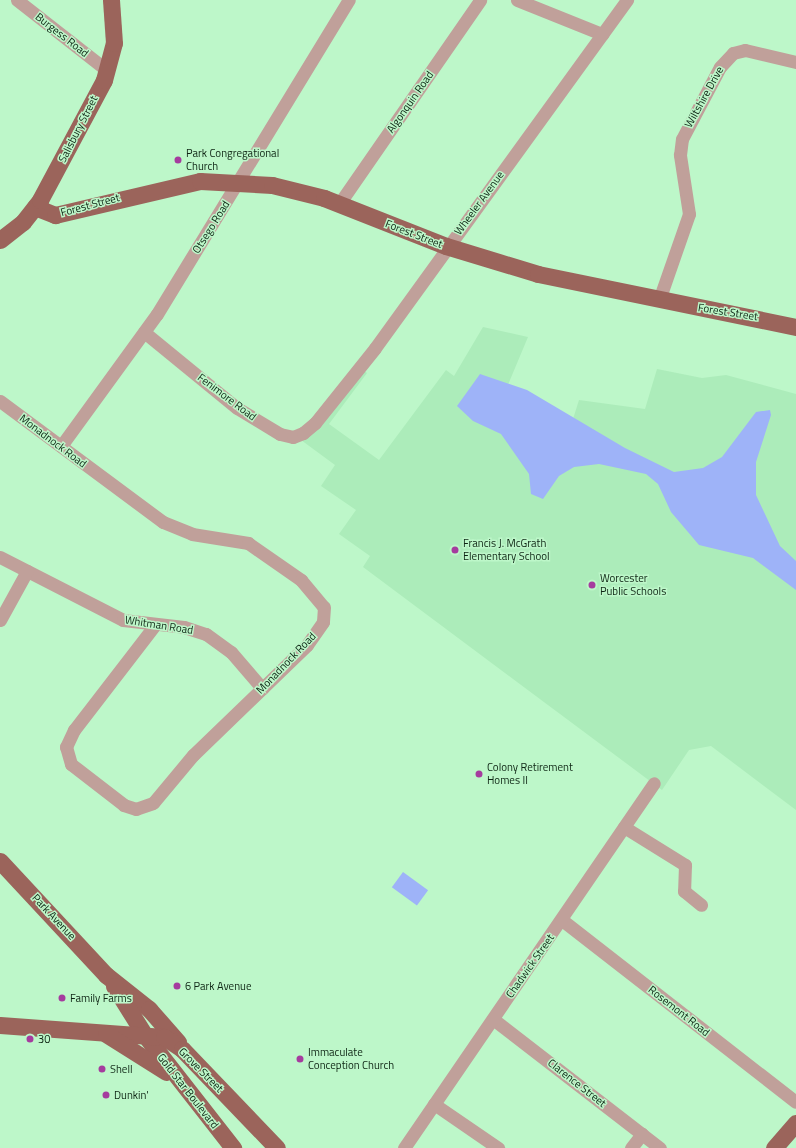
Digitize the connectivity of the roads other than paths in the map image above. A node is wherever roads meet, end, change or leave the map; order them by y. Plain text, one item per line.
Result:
1 (17, 0) edge
2 (112, 0) edge
3 (349, 0) edge
4 (480, 0) edge
5 (517, 0) edge
6 (627, 0) edge
7 (602, 34) junction
8 (796, 62) edge
9 (108, 71) junction
10 (240, 181) junction
11 (339, 204) junction
12 (35, 207) junction
13 (0, 240) edge
14 (446, 246) junction
15 (659, 300) junction
16 (796, 326) edge
17 (144, 332) junction
18 (0, 401) edge
19 (315, 423) joint
20 (60, 446) junction
21 (0, 557) edge
22 (27, 571) junction
23 (0, 620) edge
24 (155, 625) junction
25 (262, 688) junction
26 (654, 783) dead end
27 (624, 827) junction
28 (0, 861) edge
29 (701, 905) dead end
30 (562, 920) junction
31 (106, 974) junction
32 (493, 1019) junction
33 (0, 1025) edge
34 (104, 1032) junction
35 (144, 1034) junction
36 (182, 1049) junction
37 (796, 1102) edge
38 (434, 1104) junction
39 (201, 1106) junction
40 (796, 1123) edge
41 (642, 1134) junction
42 (233, 1148) edge
43 (277, 1148) edge
44 (404, 1148) edge
45 (498, 1148) edge
46 (631, 1148) edge
47 (660, 1148) edge
48 (774, 1148) edge

1 - 9 street, Burgess Road
2 - 9 main road, Salisbury Street
3 - 10 street, Otsego Road
4 - 11 street, Algonquin Road
5 - 7 street
6 - 7 street, Wheeler Avenue
7 - 14 street, Wheeler Avenue
8 - 15 street, Wiltshire Drive
9 - 12 main road, Salisbury Street
10 - 11 main road, Forest Street
10 - 12 main road, Forest Street
10 - 17 street, Otsego Road
11 - 14 main road, Forest Street
12 - 13 main road, Salisbury Street
14 - 15 main road, Forest Street
14 - 19 street, Wheeler Avenue
15 - 16 main road, Forest Street
17 - 19 street, Fenimore Road
17 - 20 street, Otsego Road
18 - 20 street, Monadnock Road
20 - 25 street, Monadnock Road
21 - 22 street, Whitman Road
22 - 23 street
22 - 24 street, Whitman Road
24 - 25 street, Whitman Road
24 - 25 street, Monadnock Road
26 - 27 street, Chadwick Street
27 - 29 street
27 - 30 street, Chadwick Street
28 - 31 main road, Park Avenue
30 - 32 street, Chadwick Street
30 - 37 street, Rosemont Road
31 - 35 main road, Park Avenue
31 - 36 main road, Park Avenue
32 - 38 street, Chadwick Street
32 - 41 street, Clarence Street
33 - 34 main road, Grove Street
34 - 35 main road, Grove Street
34 - 39 main road, Grove Street
35 - 36 main road, Grove Street
35 - 39 main road, Gold Star Boulevard
36 - 43 main road, Grove Street
38 - 44 street, Chadwick Street
38 - 45 street
39 - 42 main road, Gold Star Boulevard
40 - 48 main road
41 - 46 street
41 - 47 street, Clarence Street

